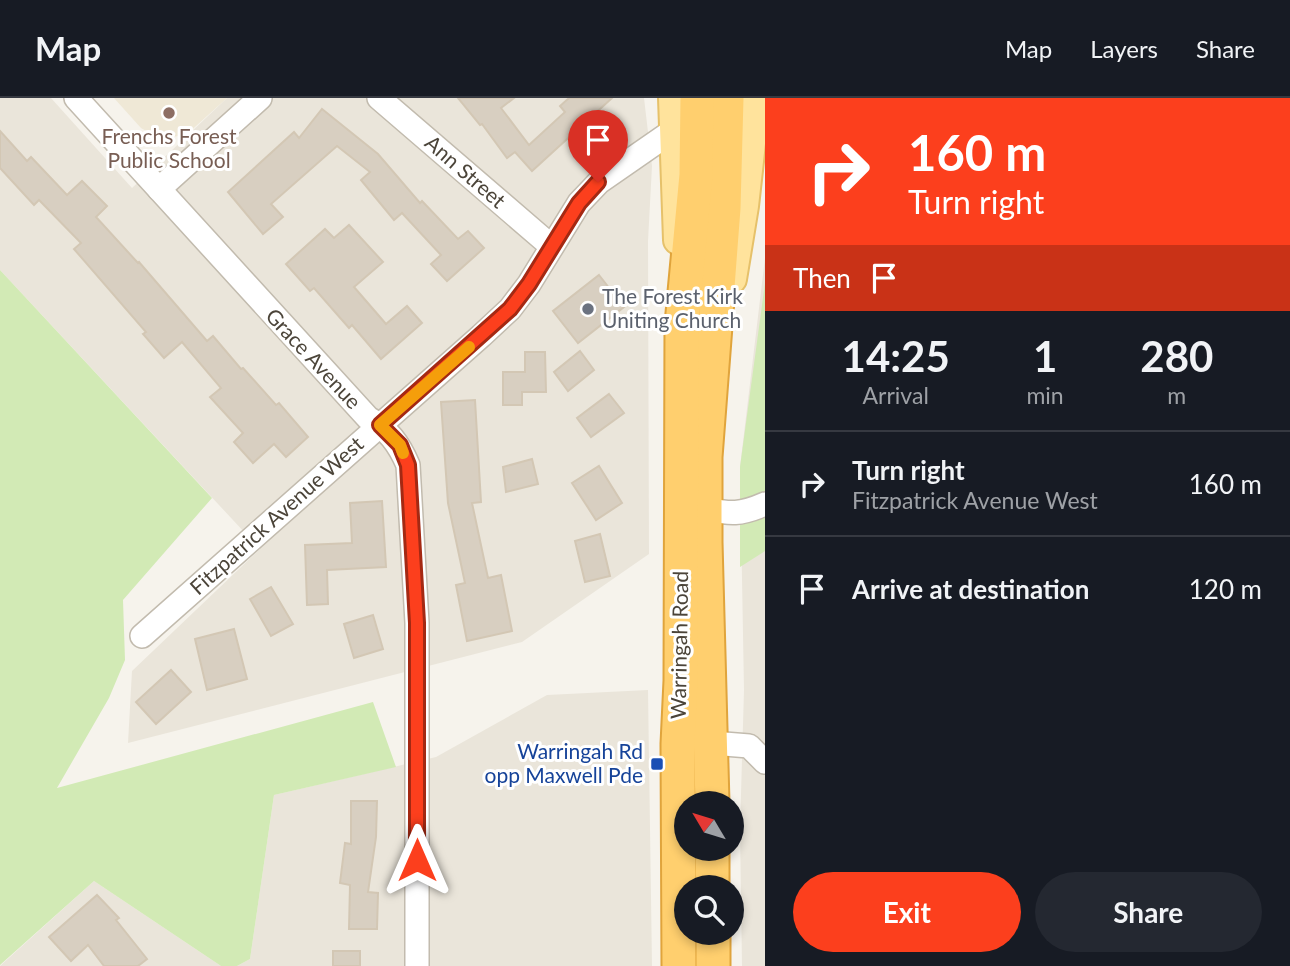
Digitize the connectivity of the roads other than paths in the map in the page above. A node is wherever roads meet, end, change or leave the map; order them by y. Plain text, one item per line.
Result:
1 (76, 98) edge
2 (260, 98) edge
3 (379, 98) edge
4 (673, 98) edge
5 (697, 98) edge
6 (727, 98) edge
7 (756, 98) edge
8 (674, 130) junction
9 (159, 189) junction
10 (551, 246) junction
11 (682, 324) junction
12 (712, 375) junction
13 (380, 425) junction
14 (765, 504) edge
15 (705, 509) junction
16 (142, 636) dead end
17 (712, 743) junction
18 (678, 744) junction
19 (765, 762) edge
20 (712, 791) edge
21 (713, 945) edge
22 (417, 966) edge
23 (679, 966) edge
24 (713, 966) edge

1 - 9 street, Grace Avenue
2 - 9 street
3 - 10 street, Ann Street
4 - 8 main road, Warringah Road
5 - 11 highway, Warringah Road
6 - 12 highway, Warringah Road
7 - 12 main road, Warringah Road
8 - 10 street, Fitzpatrick Avenue West
8 - 11 main road, Warringah Road
9 - 13 street, Grace Avenue
10 - 13 street, Fitzpatrick Avenue West
11 - 18 highway, Warringah Road
12 - 15 highway, Warringah Road
13 - 16 street, Fitzpatrick Avenue West
13 - 22 street, Grace Avenue
14 - 15 street
15 - 17 highway, Warringah Road
17 - 18 highway
17 - 19 street
17 - 20 highway, Warringah Road
18 - 23 highway, Warringah Road
21 - 24 highway

